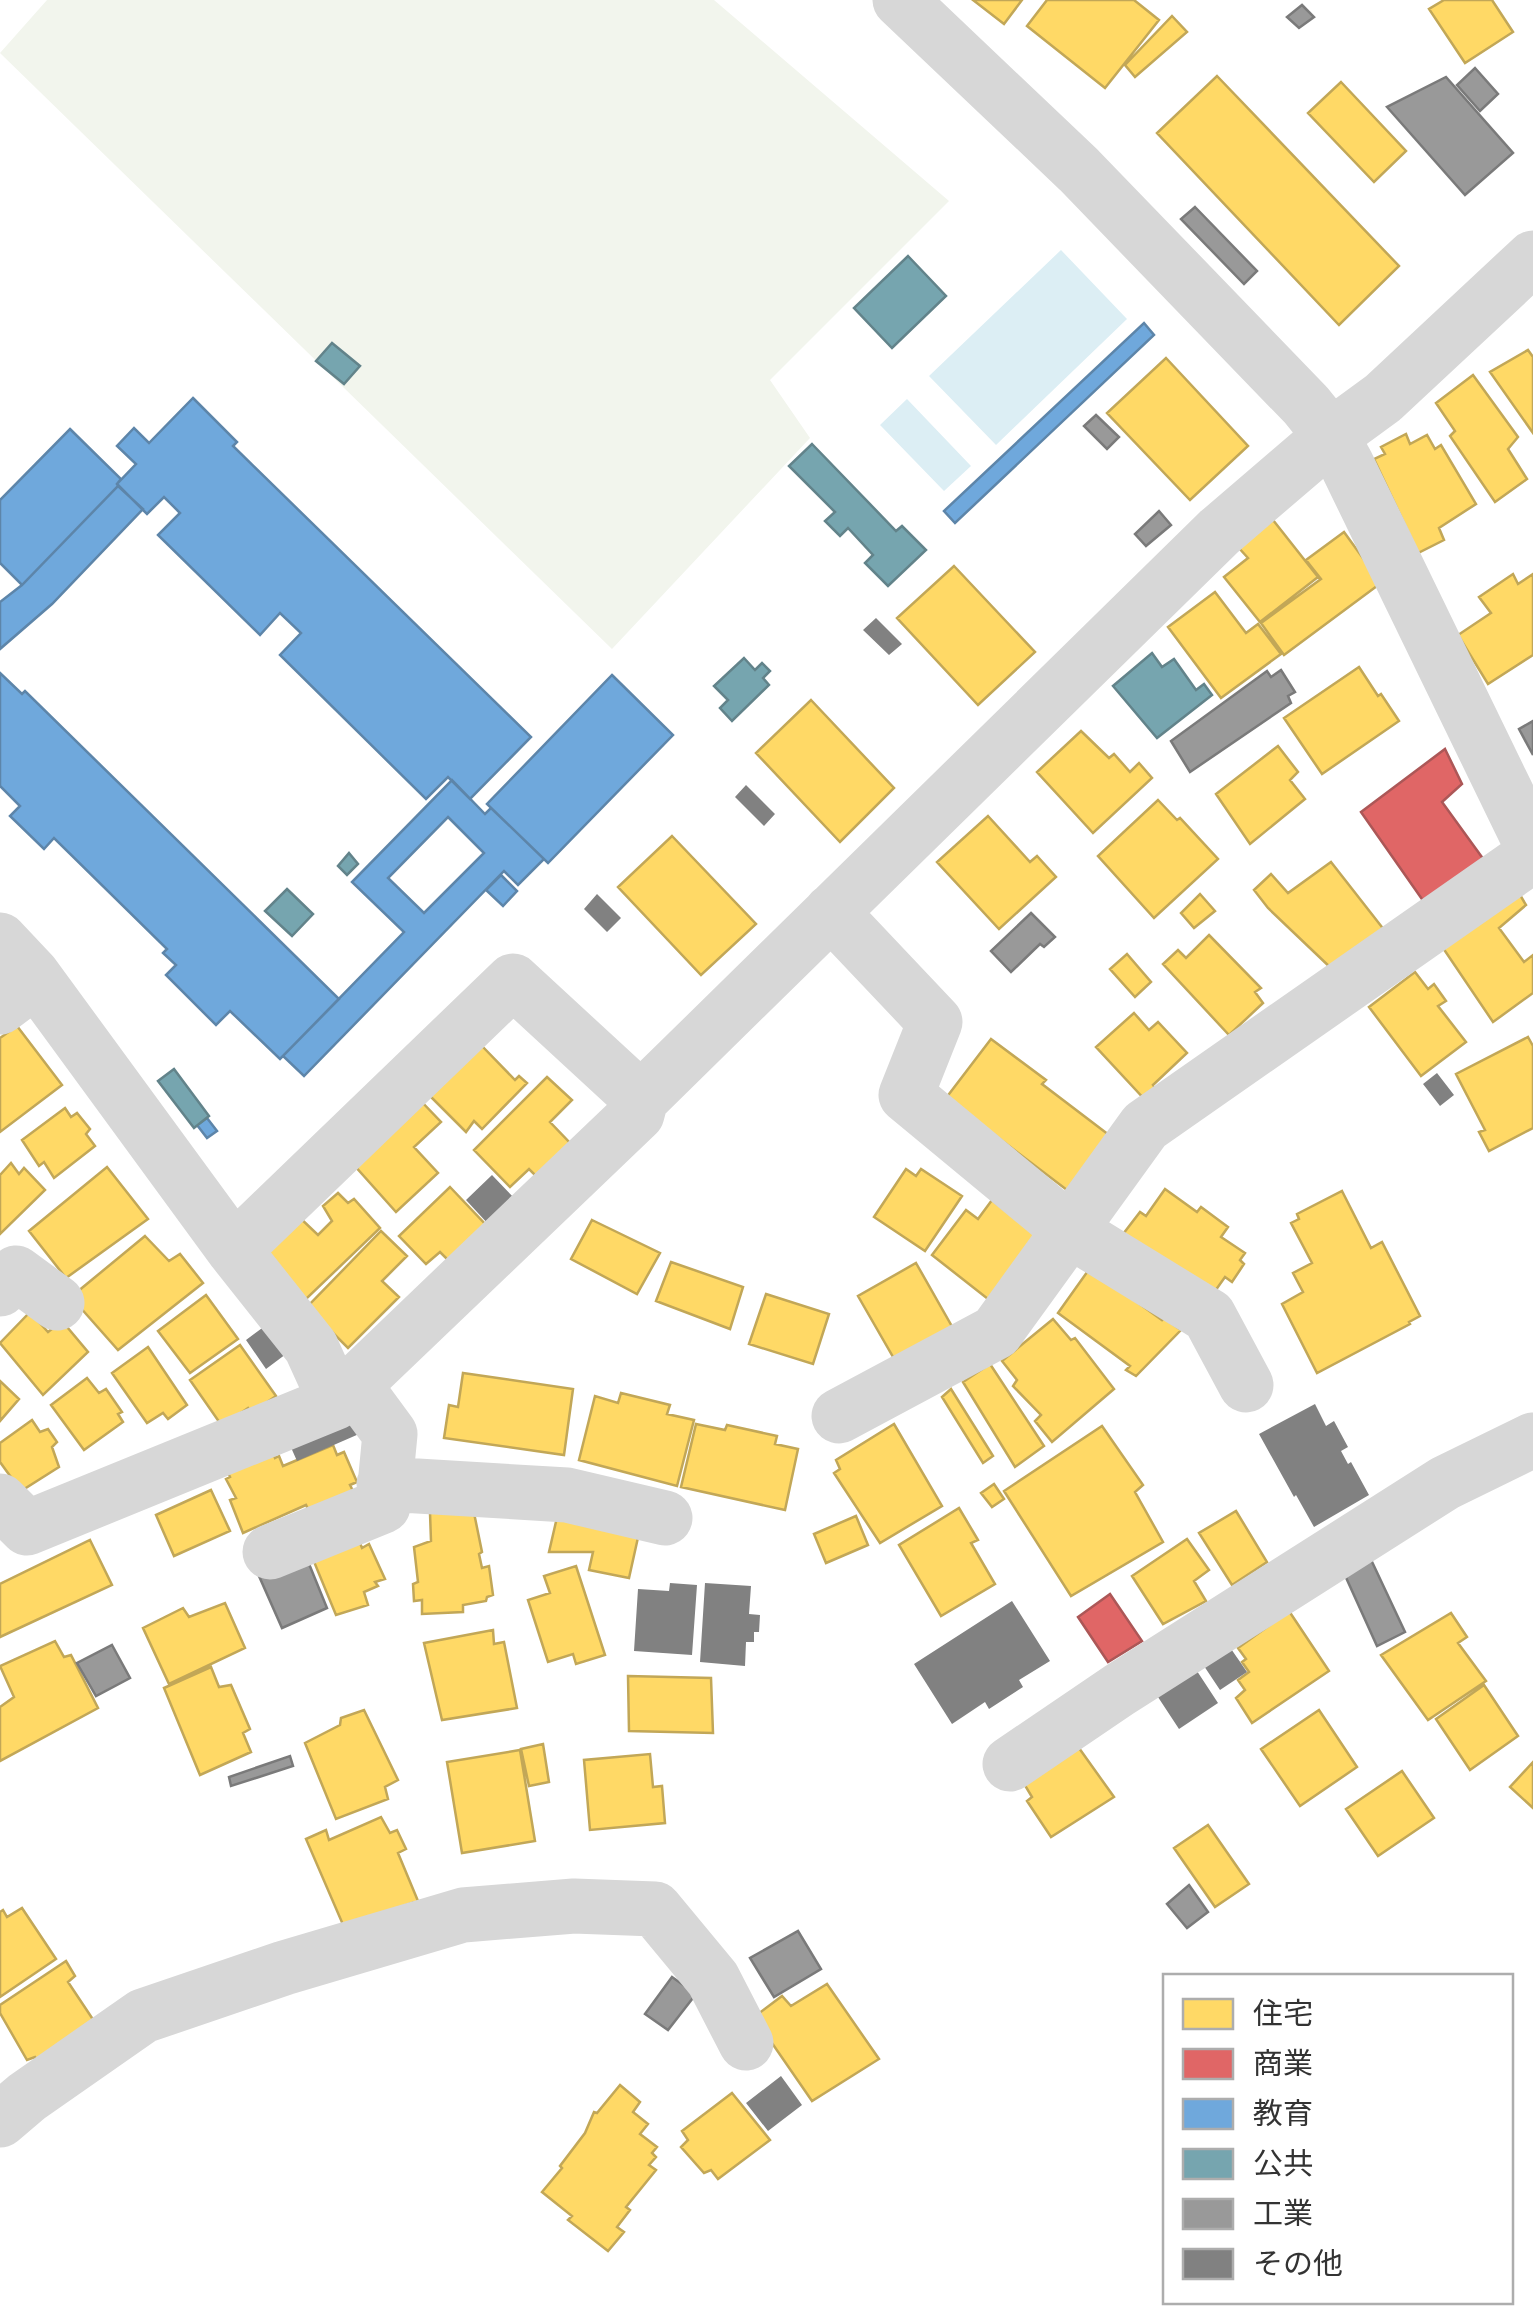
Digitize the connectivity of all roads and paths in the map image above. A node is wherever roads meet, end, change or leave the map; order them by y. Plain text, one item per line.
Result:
1 (900, 0) edge
2 (1533, 258) edge
3 (1331, 436) junction
4 (1533, 851) edge
5 (832, 912) junction
6 (0, 940) edge
7 (18, 994) edge
8 (641, 1098) junction
9 (1069, 1230) junction
10 (234, 1250) junction
11 (0, 1289) edge
12 (58, 1302) dead end
13 (1246, 1386) dead end
14 (345, 1393) junction
15 (840, 1416) dead end
16 (1533, 1440) edge
17 (384, 1484) junction
18 (0, 1501) edge
19 (665, 1518) dead end
20 (270, 1552) dead end
21 (1010, 1764) dead end
22 (746, 2043) dead end
23 (0, 2120) edge

1 - 3 street
2 - 3 street
3 - 4 street
3 - 5 street
4 - 9 street
5 - 8 street
5 - 9 street
6 - 7 street
7 - 10 street
8 - 10 street
8 - 14 street
9 - 13 street
9 - 15 street
10 - 14 street
11 - 12 street
14 - 17 street
14 - 18 street
16 - 21 street
17 - 19 street
17 - 20 street
22 - 23 street

